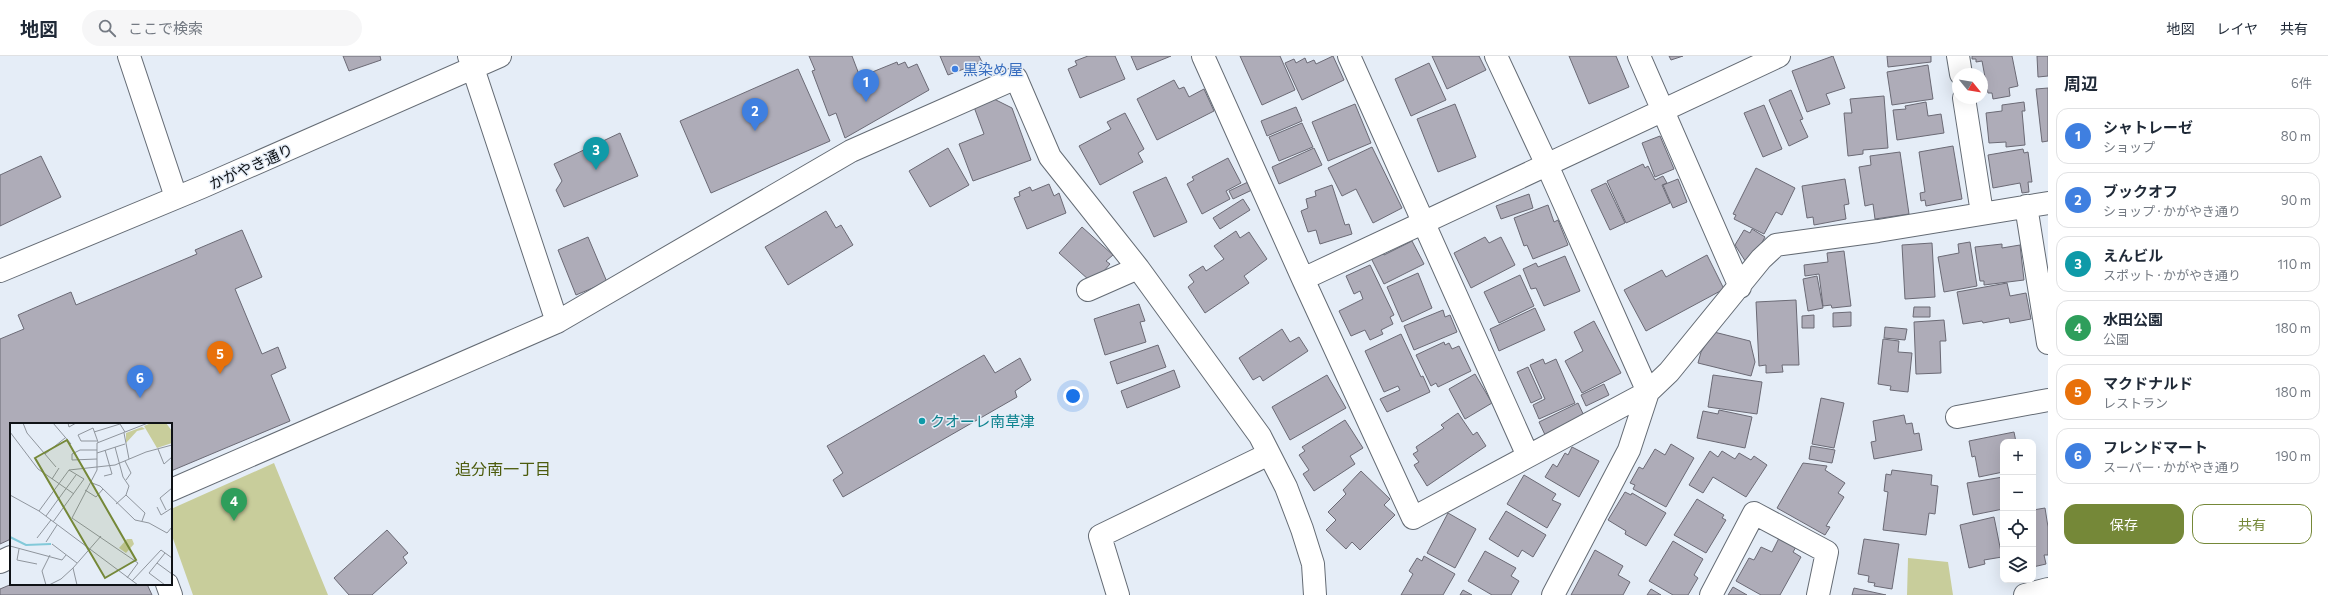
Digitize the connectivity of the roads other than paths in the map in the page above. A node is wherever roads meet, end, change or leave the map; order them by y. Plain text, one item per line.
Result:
1 (129, 56) edge
2 (500, 56) edge
3 (1203, 56) edge
4 (1349, 56) edge
5 (1496, 56) edge
6 (1639, 56) edge
7 (1779, 56) edge
8 (1958, 56) edge
9 (471, 61) edge
10 (1960, 68) edge
11 (1965, 104) edge
12 (1662, 111) junction
13 (1547, 164) junction
14 (176, 197) junction
15 (2048, 203) edge
16 (2026, 206) junction
17 (1982, 213) junction
18 (1424, 222) junction
19 (1138, 268) junction
20 (0, 271) edge
21 (1302, 279) junction
22 (1740, 287) junction
23 (1088, 290) dead end
24 (557, 322) junction
25 (2048, 343) edge
26 (1648, 392) junction
27 (2048, 400) edge
28 (1957, 416) dead end
29 (1269, 454) junction
30 (1528, 456) junction
31 (172, 490) edge
32 (10, 557) edge
33 (0, 562) edge
34 (167, 585) edge
35 (2048, 589) edge
36 (171, 595) edge
37 (1118, 595) edge
38 (1315, 595) edge
39 (1553, 595) edge
40 (1711, 595) edge
41 (1818, 595) edge
42 (2025, 595) edge

1 - 14 street
2 - 9 street, かがやき通り
3 - 21 street
4 - 18 street
5 - 13 street
6 - 12 street
7 - 12 street
8 - 10 street
9 - 14 street, かがやき通り
9 - 24 street
11 - 17 street
12 - 13 street
12 - 22 street
13 - 18 street
13 - 26 street
14 - 20 street, かがやき通り
15 - 16 street
16 - 17 street
16 - 25 street
17 - 22 street
18 - 21 street
18 - 30 street
19 - 23 street
19 - 24 street
19 - 29 street
21 - 30 street
22 - 26 street
24 - 31 street
26 - 30 street
26 - 39 street
27 - 28 street
29 - 37 street
29 - 38 street
32 - 33 street
34 - 36 street
35 - 42 street
40 - 41 street

